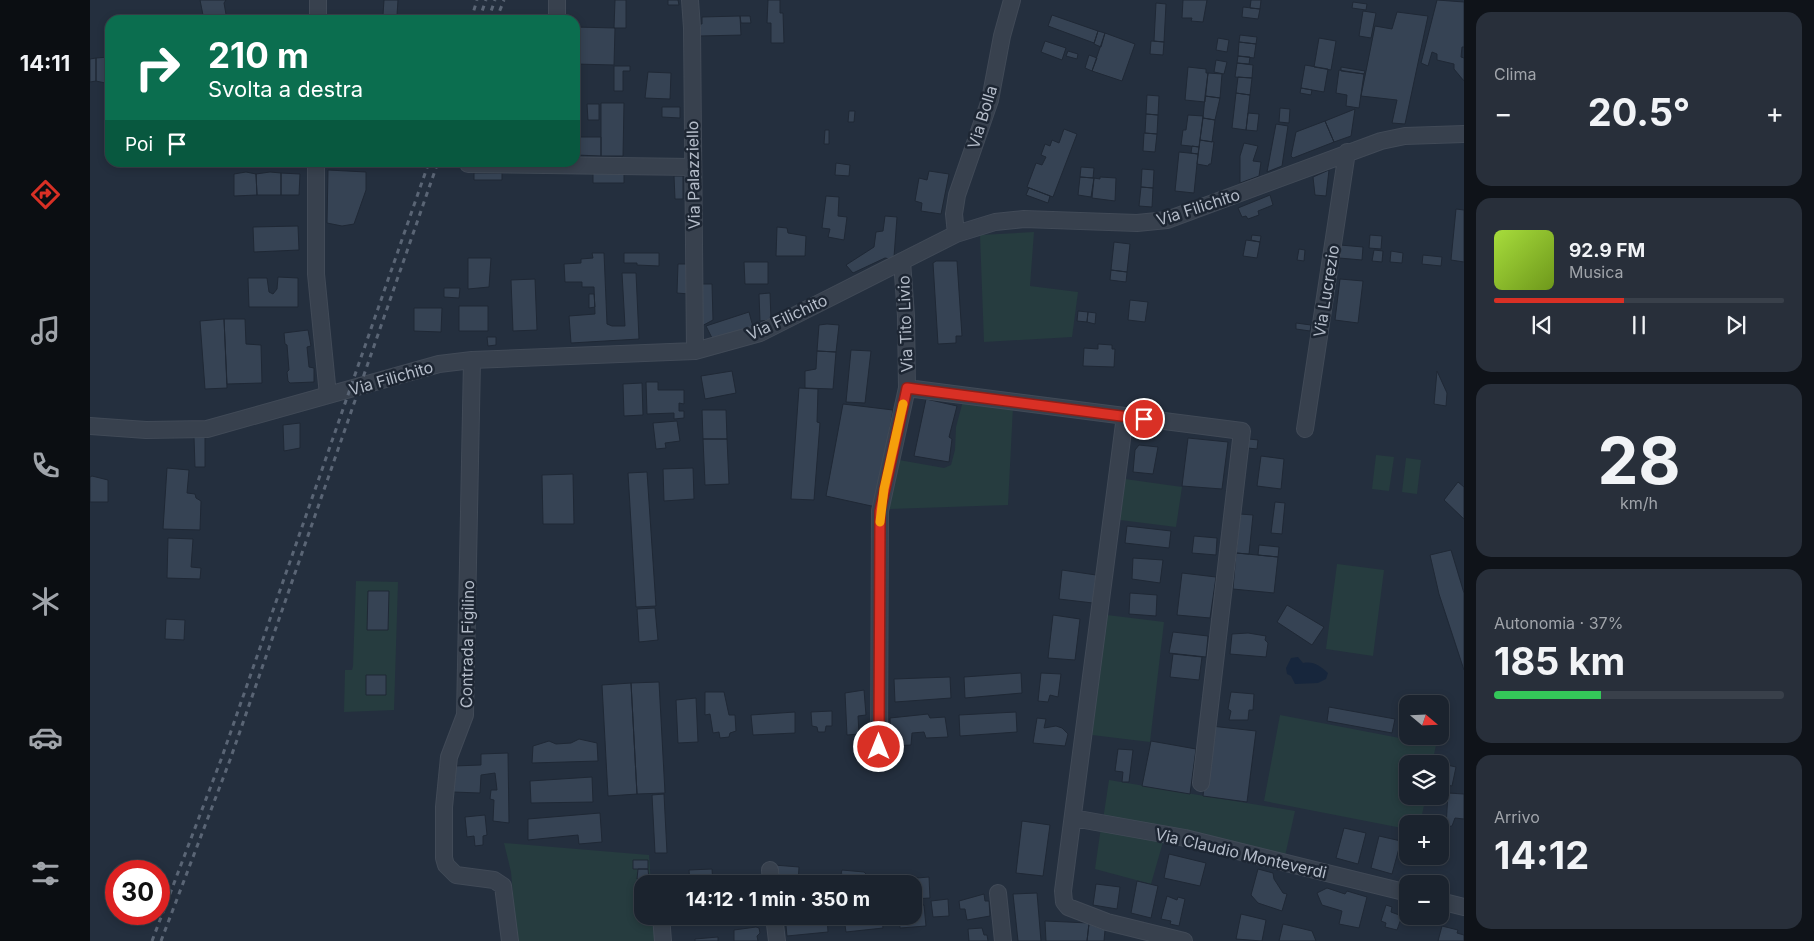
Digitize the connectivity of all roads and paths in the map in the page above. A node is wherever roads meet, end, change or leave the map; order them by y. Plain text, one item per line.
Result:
1 (318, 0) edge
2 (557, 0) edge
3 (690, 0) edge
4 (1012, 0) edge
5 (318, 15) edge
6 (557, 15) edge
7 (1464, 134) edge
8 (1347, 152) junction
9 (580, 166) edge
10 (316, 167) edge
11 (692, 167) junction
12 (956, 234) junction
13 (902, 261) junction
14 (696, 351) junction
15 (472, 360) junction
16 (907, 388) junction
17 (328, 395) junction
18 (1125, 416) junction
19 (90, 426) edge
20 (1305, 429) dead end
21 (879, 747) dead end
22 (1201, 783) dead end
23 (1073, 818) junction
24 (1399, 891) edge
25 (998, 893) dead end
26 (1449, 903) edge
27 (1464, 907) edge
28 (662, 925) edge
29 (775, 925) edge
30 (510, 941) edge
31 (663, 941) edge
32 (777, 941) edge
33 (1002, 941) edge
34 (1184, 941) edge

1 - 5 street
2 - 6 street
3 - 11 street, Via Palazziello
4 - 12 street, Via Bolla
7 - 8 street, Via Filichito
8 - 12 street, Via Filichito
8 - 20 street, Via Lucrezio
9 - 11 street
10 - 17 street
11 - 14 street, Via Palazziello
12 - 13 street, Via Filichito
13 - 14 street, Via Filichito
13 - 16 street, Via Tito Livio
14 - 15 street, Via Filichito
15 - 17 street, Via Filichito
15 - 30 street, Contrada Figilino
16 - 18 street
16 - 21 street
17 - 19 street, Via Filichito
18 - 22 street
18 - 23 street
23 - 24 street, Via Claudio Monteverdi
23 - 34 street
25 - 33 street
26 - 27 street
28 - 31 street
29 - 32 street

